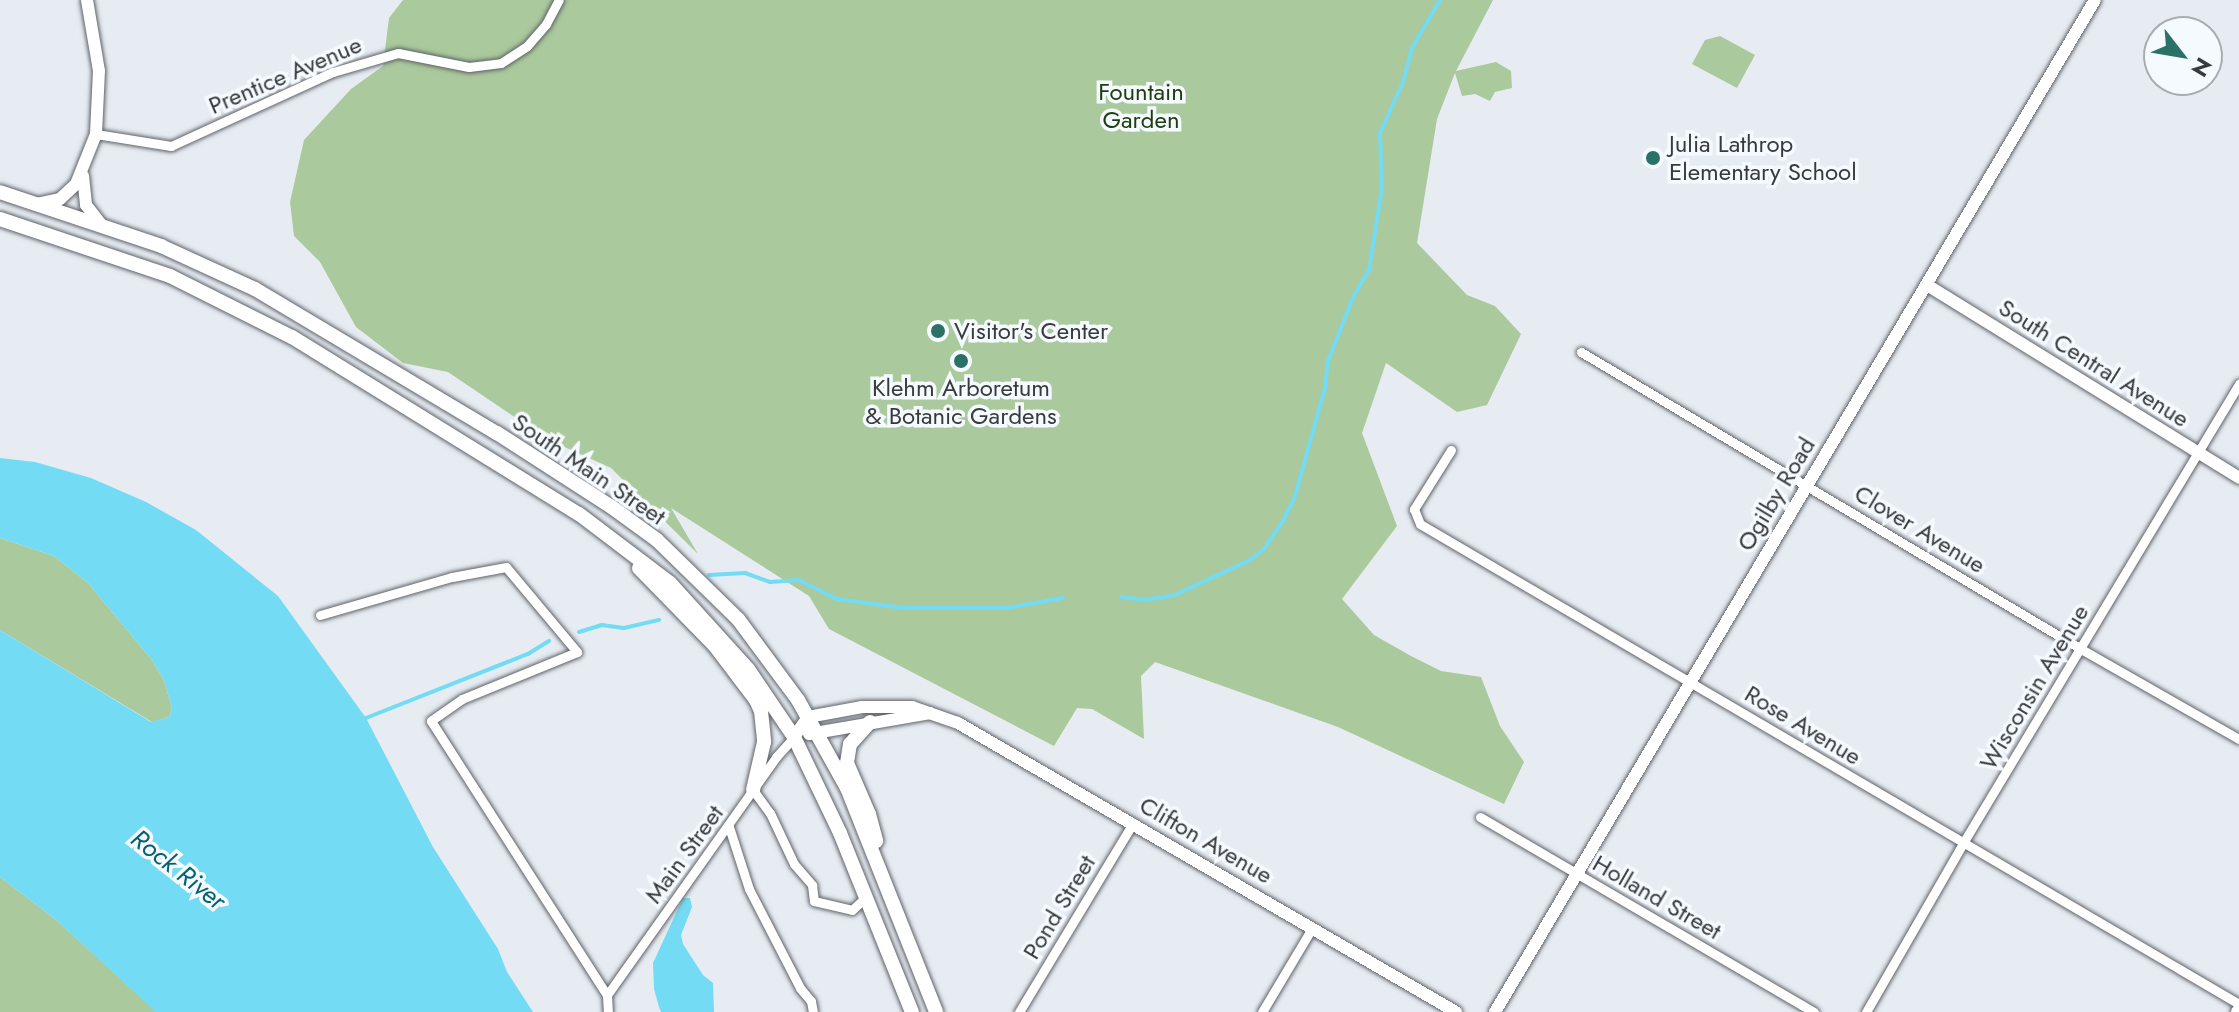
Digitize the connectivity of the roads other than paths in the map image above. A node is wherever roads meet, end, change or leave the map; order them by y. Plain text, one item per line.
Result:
1 (559, 0) edge
2 (2095, 0) edge
3 (89, 2) edge
4 (96, 134) junction
5 (83, 172) junction
6 (0, 192) edge
7 (36, 204) junction
8 (0, 219) edge
9 (101, 224) junction
10 (1927, 285) junction
11 (1581, 352) dead end
12 (2239, 384) edge
13 (1451, 450) dead end
14 (2197, 453) junction
15 (2239, 478) edge
16 (1807, 485) junction
17 (609, 535) junction
18 (320, 615) dead end
19 (2081, 649) junction
20 (1689, 681) junction
21 (930, 713) junction
22 (808, 717) junction
23 (870, 722) junction
24 (816, 732) junction
25 (794, 737) junction
26 (2239, 739) edge
27 (753, 790) junction
28 (1480, 817) dead end
29 (1133, 823) junction
30 (729, 827) junction
31 (1963, 843) junction
32 (875, 857) junction
33 (1578, 873) junction
34 (866, 897) junction
35 (1312, 928) junction
36 (607, 995) junction
37 (2239, 1004) edge
38 (608, 1012) edge
39 (813, 1012) edge
40 (912, 1012) edge
41 (936, 1012) edge
42 (1019, 1012) edge
43 (1262, 1012) edge
44 (1456, 1012) edge
45 (1495, 1012) edge
46 (1814, 1012) edge
47 (1866, 1012) edge

1 - 4 street, Prentice Avenue
2 - 10 street, Ogilby Road
3 - 4 street
4 - 5 street
5 - 7 street
5 - 9 street
6 - 7 main road, South Main Street
7 - 9 main road, South Main Street
8 - 17 main road, South Main Street
9 - 22 main road, South Main Street
10 - 14 street, South Central Avenue
10 - 16 street, Ogilby Road
11 - 16 street, Clover Avenue
12 - 14 street, Wisconsin Avenue
13 - 20 street, Rose Avenue
14 - 15 street, South Central Avenue
14 - 19 street, Wisconsin Avenue
16 - 19 street, Clover Avenue
16 - 20 street, Ogilby Road
17 - 25 main road, South Main Street
17 - 27 main road
18 - 36 street
19 - 26 street, Clover Avenue
19 - 31 street, Wisconsin Avenue
20 - 31 street, Rose Avenue
20 - 33 street, Ogilby Road
21 - 22 street, Clifton Avenue
21 - 23 street
21 - 29 street, Clifton Avenue
22 - 24 main road, South Main Street
22 - 25 street
23 - 24 street
23 - 32 main road
24 - 25 street
24 - 32 main road, South Main Street
25 - 27 street, Main Street
25 - 34 main road, South Main Street
27 - 30 street, Main Street
27 - 34 street
28 - 33 street, Holland Street
29 - 35 street, Clifton Avenue
29 - 42 street, Pond Street
30 - 36 street, Main Street
30 - 39 street
31 - 37 street, Rose Avenue
31 - 47 street, Wisconsin Avenue
32 - 41 main road, South Main Street
33 - 45 street, Ogilby Road
33 - 46 street, Holland Street
34 - 40 main road, South Main Street
35 - 43 street
35 - 44 street, Clifton Avenue
36 - 38 street

